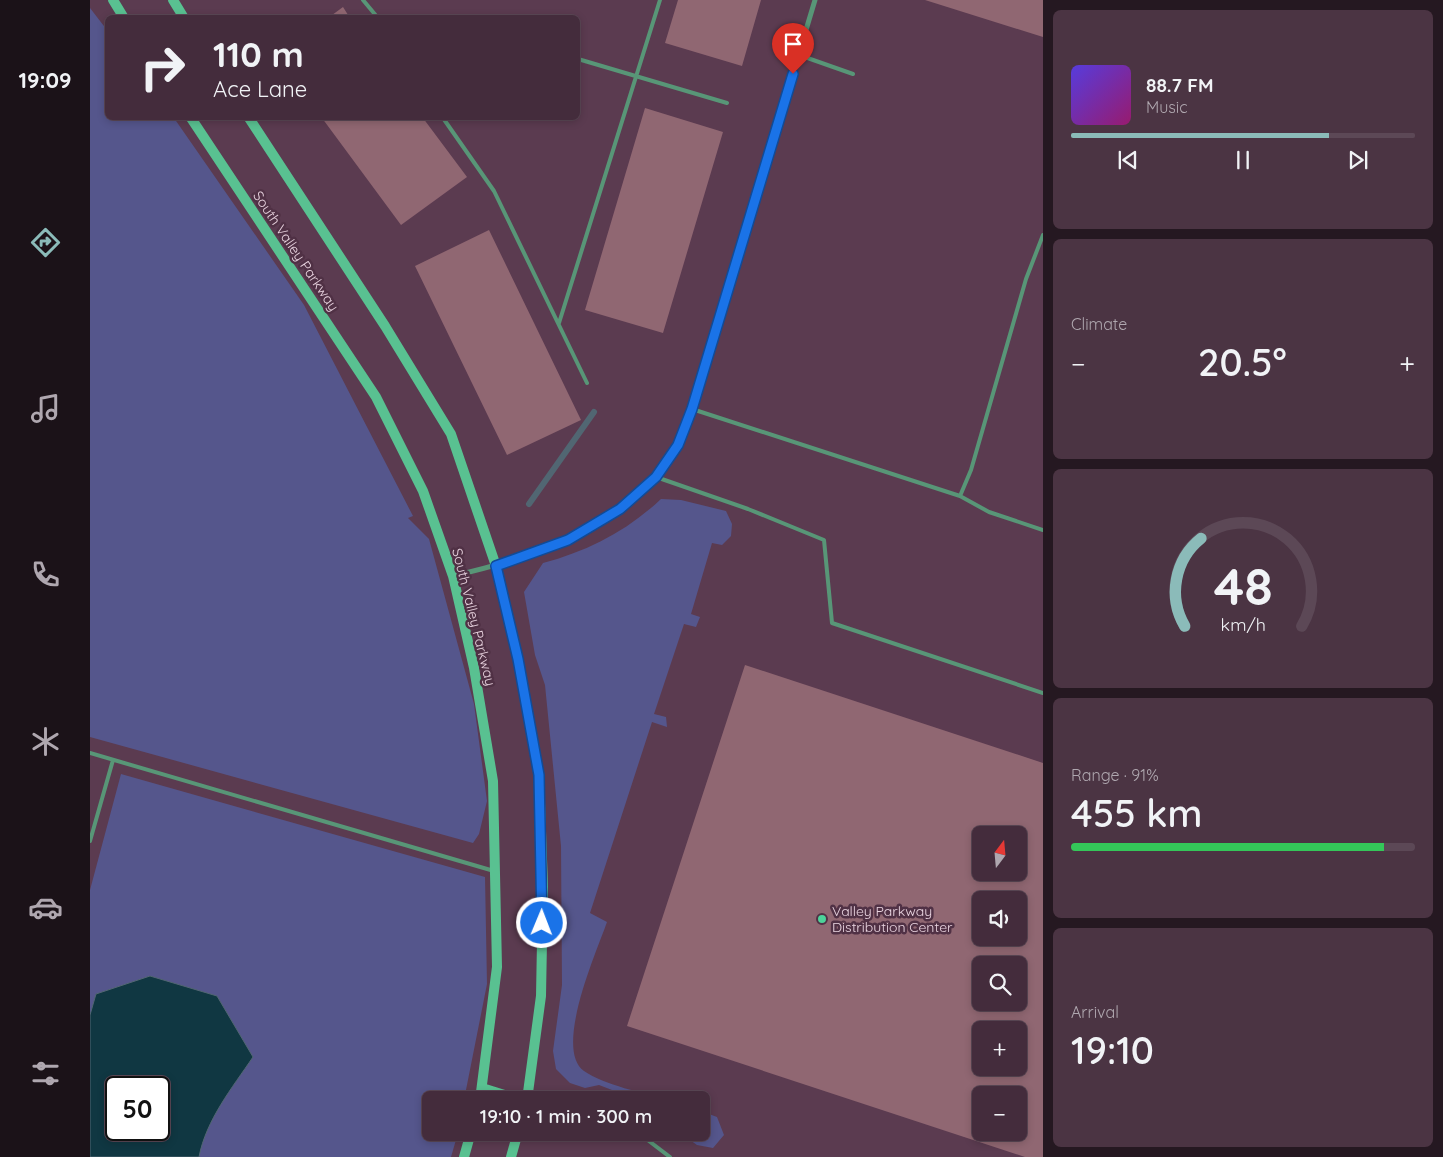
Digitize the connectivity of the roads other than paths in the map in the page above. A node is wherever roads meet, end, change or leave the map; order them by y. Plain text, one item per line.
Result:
1 (113, 0) edge
2 (174, 0) edge
3 (363, 0) edge
4 (660, 0) edge
5 (815, 0) edge
6 (122, 15) edge
7 (182, 15) edge
8 (376, 15) edge
9 (799, 55) junction
10 (580, 60) edge
11 (853, 74) dead end
12 (636, 76) junction
13 (727, 103) dead end
14 (192, 120) edge
15 (250, 120) edge
16 (444, 120) edge
17 (1043, 235) edge
18 (559, 323) junction
19 (588, 383) dead end
20 (692, 409) junction
21 (656, 477) junction
22 (960, 496) junction
23 (1043, 530) edge
24 (496, 566) junction
25 (452, 576) junction
26 (1043, 693) edge
27 (90, 753) edge
28 (113, 760) junction
29 (90, 841) edge
30 (496, 872) junction
31 (482, 1088) junction
32 (482, 1091) edge
33 (492, 1091) edge
34 (527, 1091) edge
35 (468, 1141) edge
36 (515, 1141) edge
37 (649, 1141) edge
38 (464, 1157) edge
39 (511, 1157) edge
40 (670, 1157) edge

1 - 6 main road
2 - 7 main road
3 - 8 lane
4 - 12 lane
5 - 9 street
9 - 11 lane
9 - 20 street
10 - 12 lane
12 - 13 lane
12 - 18 lane
14 - 25 main road, South Valley Parkway
15 - 24 main road
16 - 18 lane
17 - 22 lane
18 - 19 lane
20 - 21 street
20 - 22 lane
21 - 24 street
21 - 26 lane
22 - 23 lane
24 - 25 street
24 - 34 main road
25 - 30 main road, South Valley Parkway
27 - 28 lane
28 - 29 lane
28 - 30 lane
30 - 31 main road, South Valley Parkway
31 - 32 main road, South Valley Parkway
31 - 33 main road
35 - 38 main road
36 - 39 main road
37 - 40 lane

